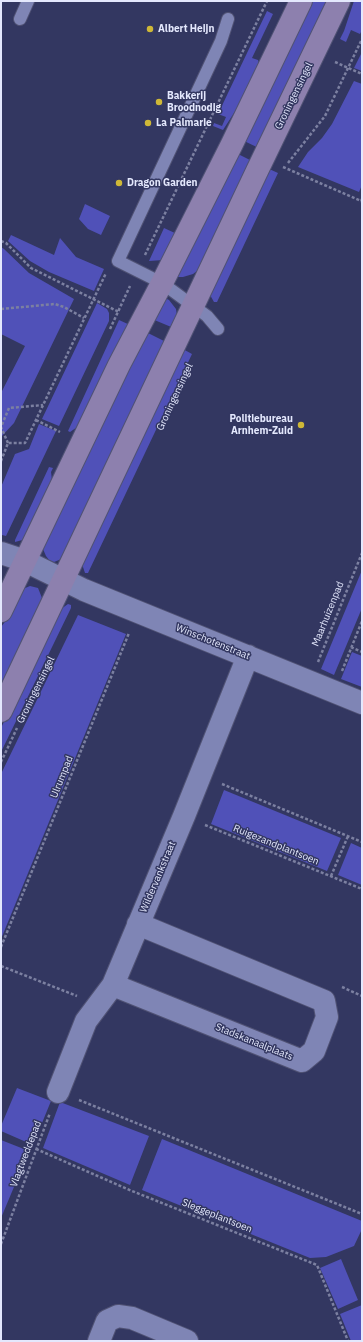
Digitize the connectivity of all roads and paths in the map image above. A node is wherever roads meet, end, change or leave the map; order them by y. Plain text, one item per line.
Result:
1 (28, 1) edge
2 (301, 1) edge
3 (339, 1) edge
4 (20, 19) dead end
5 (228, 19) dead end
6 (362, 39) edge
7 (332, 60) dead end
8 (348, 68) junction
9 (362, 74) edge
10 (362, 199) edge
11 (1, 241) edge
12 (106, 272) dead end
13 (162, 283) junction
14 (94, 298) junction
15 (192, 306) junction
16 (1, 309) edge
17 (84, 318) junction
18 (141, 322) junction
19 (218, 330) dead end
20 (43, 405) junction
21 (36, 420) junction
22 (60, 432) dead end
23 (8, 443) junction
24 (1, 461) edge
25 (362, 553) edge
26 (1, 554) edge
27 (25, 561) junction
28 (64, 580) junction
29 (1, 611) edge
30 (138, 612) junction
31 (362, 622) edge
32 (351, 647) junction
33 (362, 652) edge
34 (248, 656) junction
35 (310, 682) junction
36 (333, 692) junction
37 (362, 703) edge
38 (1, 711) edge
39 (18, 726) dead end
40 (1, 762) edge
41 (200, 774) junction
42 (184, 816) junction
43 (348, 836) junction
44 (362, 842) edge
45 (331, 876) junction
46 (362, 889) edge
47 (138, 924) junction
48 (1, 947) edge
49 (1, 966) edge
50 (113, 985) junction
51 (98, 1004) junction
52 (58, 1092) junction
53 (36, 1148) junction
54 (362, 1214) edge
55 (1, 1244) edge
56 (98, 1341) edge
57 (187, 1341) edge
58 (348, 1341) edge

1 - 4 lane
2 - 13 street
3 - 15 street, Groningensingel
5 - 13 lane
6 - 8 path
7 - 8 path
8 - 9 path
8 - 10 path
11 - 14 path
12 - 14 path
13 - 15 lane
13 - 18 street
14 - 17 path
14 - 18 path
15 - 19 lane
15 - 28 street, Groningensingel
16 - 17 path
17 - 20 path
18 - 27 street
20 - 21 path
20 - 23 path
21 - 22 path
21 - 23 path
23 - 24 path
25 - 35 path, Maarhuizenpad
26 - 27 street
27 - 28 street, Winschotenstraat
27 - 29 street
28 - 30 street, Winschotenstraat
28 - 38 street, Groningensingel
30 - 34 street, Winschotenstraat
30 - 48 path, Ulrumpad
31 - 32 path
32 - 33 path
32 - 36 path
34 - 35 street, Winschotenstraat
34 - 41 street, Wildervankstraat
35 - 36 street, Winschotenstraat
36 - 37 street, Winschotenstraat
39 - 40 path, Groningensingel
41 - 42 street, Wildervankstraat
41 - 43 path
42 - 45 path, Ruigezandplantsoen
42 - 47 street, Wildervankstraat
43 - 44 path
43 - 45 path
45 - 46 path, Ruigezandplantsoen
47 - 50 street, Wildervankstraat
47 - 50 street, Stadskanaalplaats
49 - 51 path
50 - 51 street, Wildervankstraat
51 - 52 street, Wildervankstraat
52 - 53 path, Vlagtweddepad
52 - 54 path
53 - 55 path, Vlagtweddepad
53 - 58 path, Sleggeplantsoen
56 - 57 street

